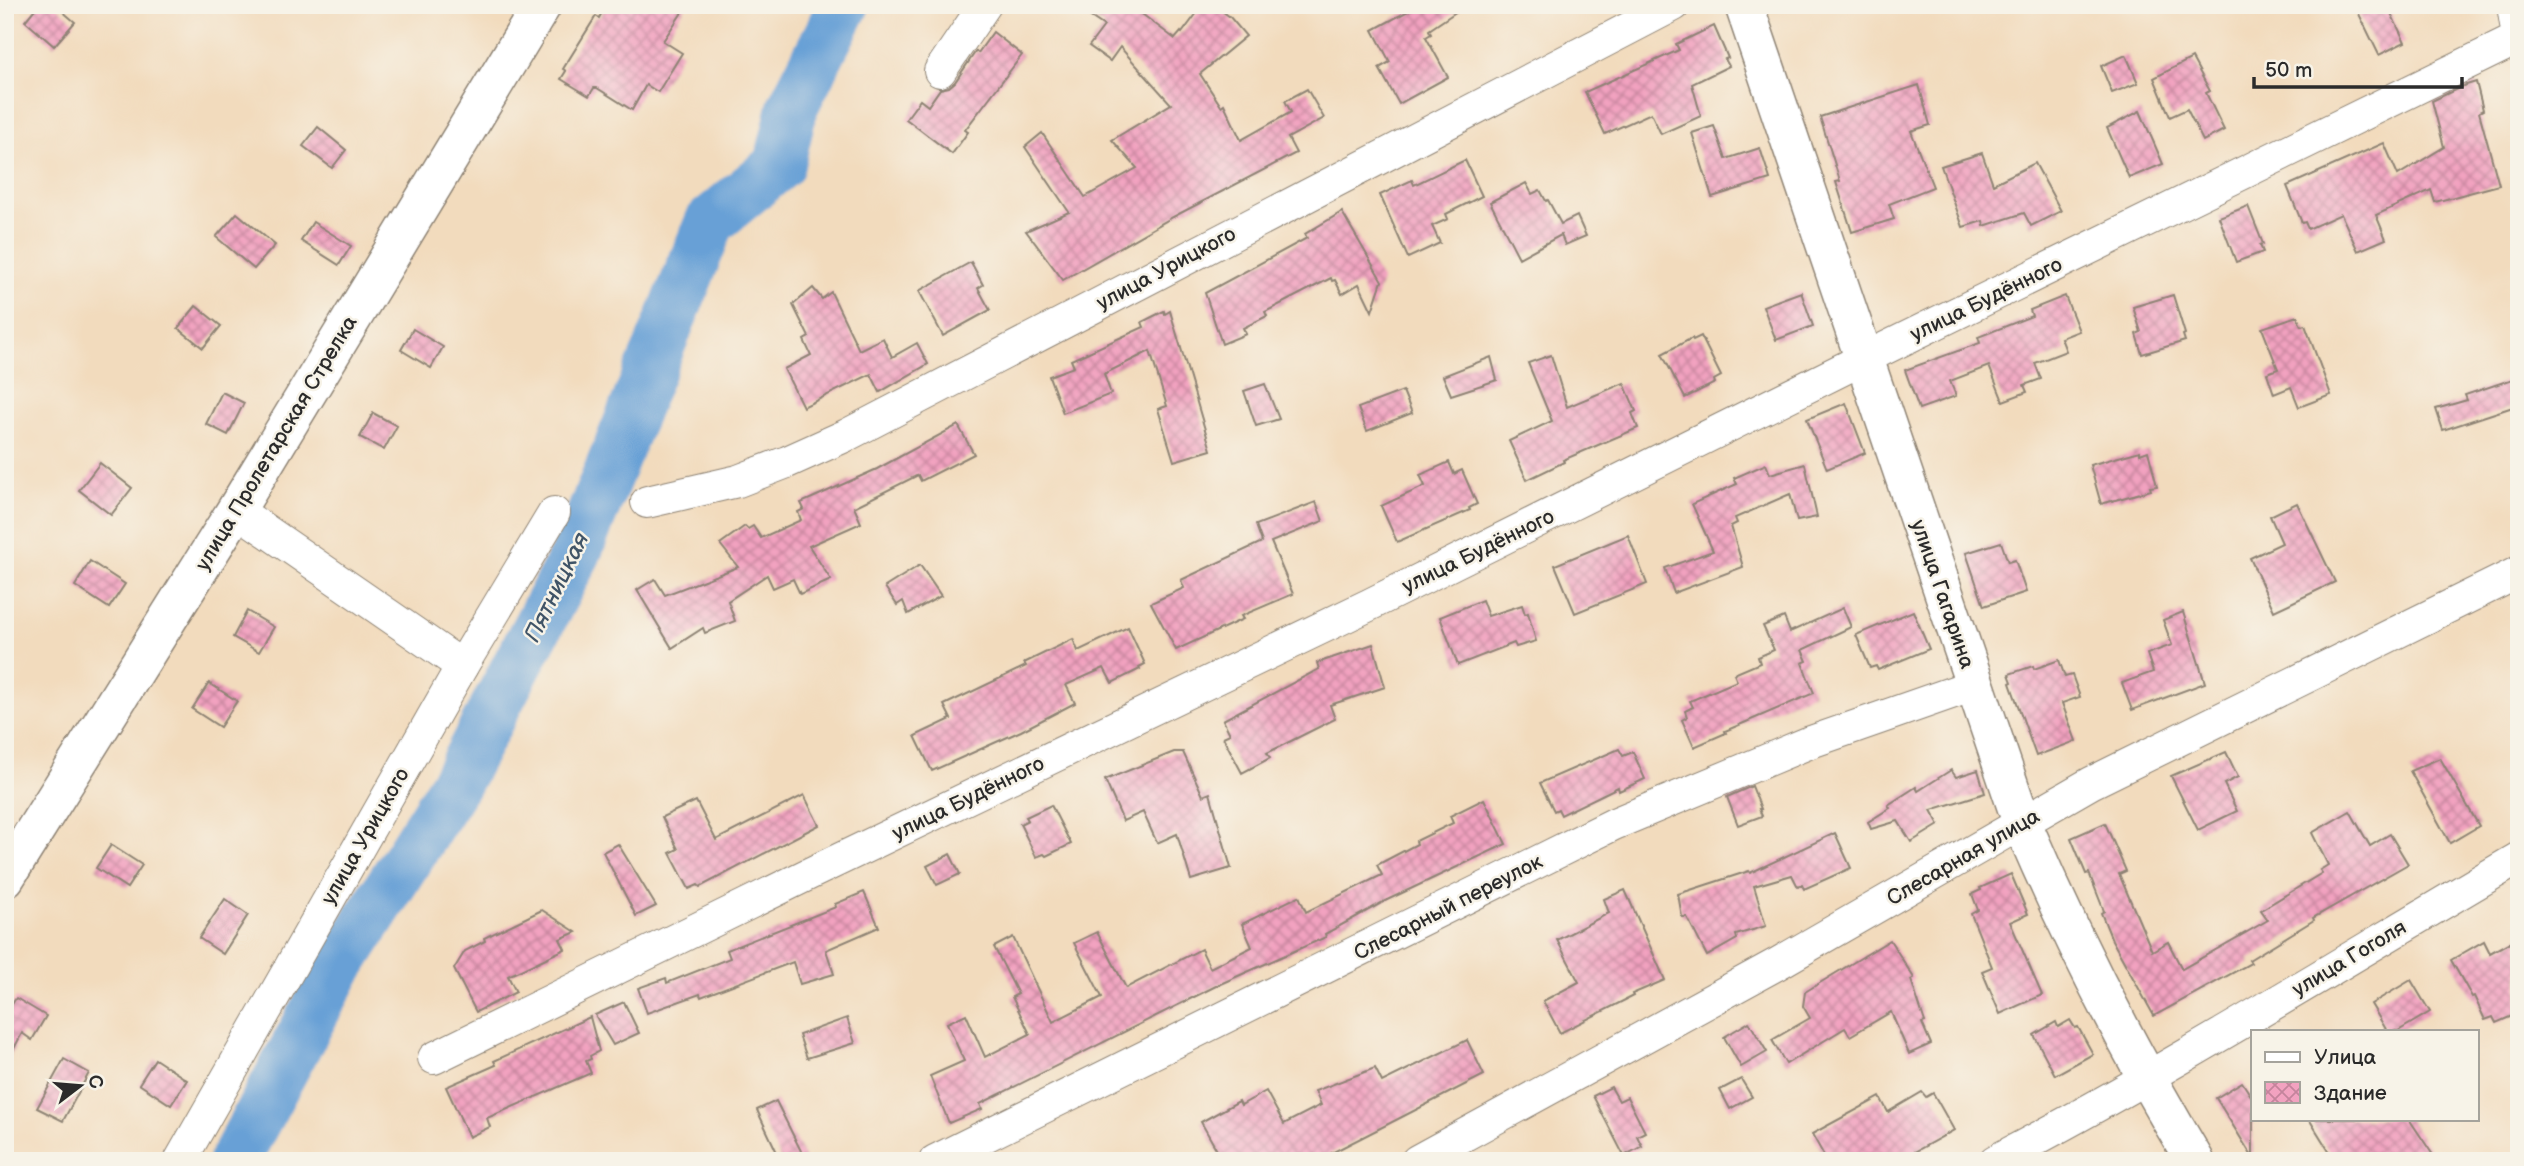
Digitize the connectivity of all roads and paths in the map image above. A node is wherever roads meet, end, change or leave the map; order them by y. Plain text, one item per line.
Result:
1 (542, 5) edge
2 (985, 5) edge
3 (1674, 5) edge
4 (1744, 5) edge
5 (2513, 5) edge
6 (2518, 40) edge
7 (940, 71) dead end
8 (1863, 359) junction
9 (647, 502) dead end
10 (236, 510) junction
11 (554, 513) dead end
12 (2519, 572) edge
13 (462, 666) junction
14 (1974, 685) junction
15 (2022, 823) junction
16 (2519, 858) edge
17 (5, 878) edge
18 (435, 1058) dead end
19 (2146, 1079) junction
20 (180, 1161) edge
21 (935, 1161) edge
22 (1417, 1161) edge
23 (1995, 1161) edge
24 (2195, 1161) edge

1 - 10 main road, улица Пролетарская Стрелка
2 - 7 street
3 - 9 street, улица Урицкого
4 - 8 main road, улица Гагарина
5 - 6 street
6 - 8 street, улица Будённого
8 - 14 main road, улица Гагарина
8 - 18 street, улица Будённого
10 - 13 street
10 - 17 main road, улица Пролетарская Стрелка
11 - 13 street, улица Урицкого
12 - 15 street, Слесарная улица
13 - 20 street, улица Урицкого
14 - 15 main road, улица Гагарина
14 - 21 street, Слесарный переулок
15 - 19 main road, улица Гагарина
15 - 22 street, Слесарная улица
16 - 19 street, улица Гоголя
19 - 23 street, улица Гоголя
19 - 24 main road, улица Гагарина

